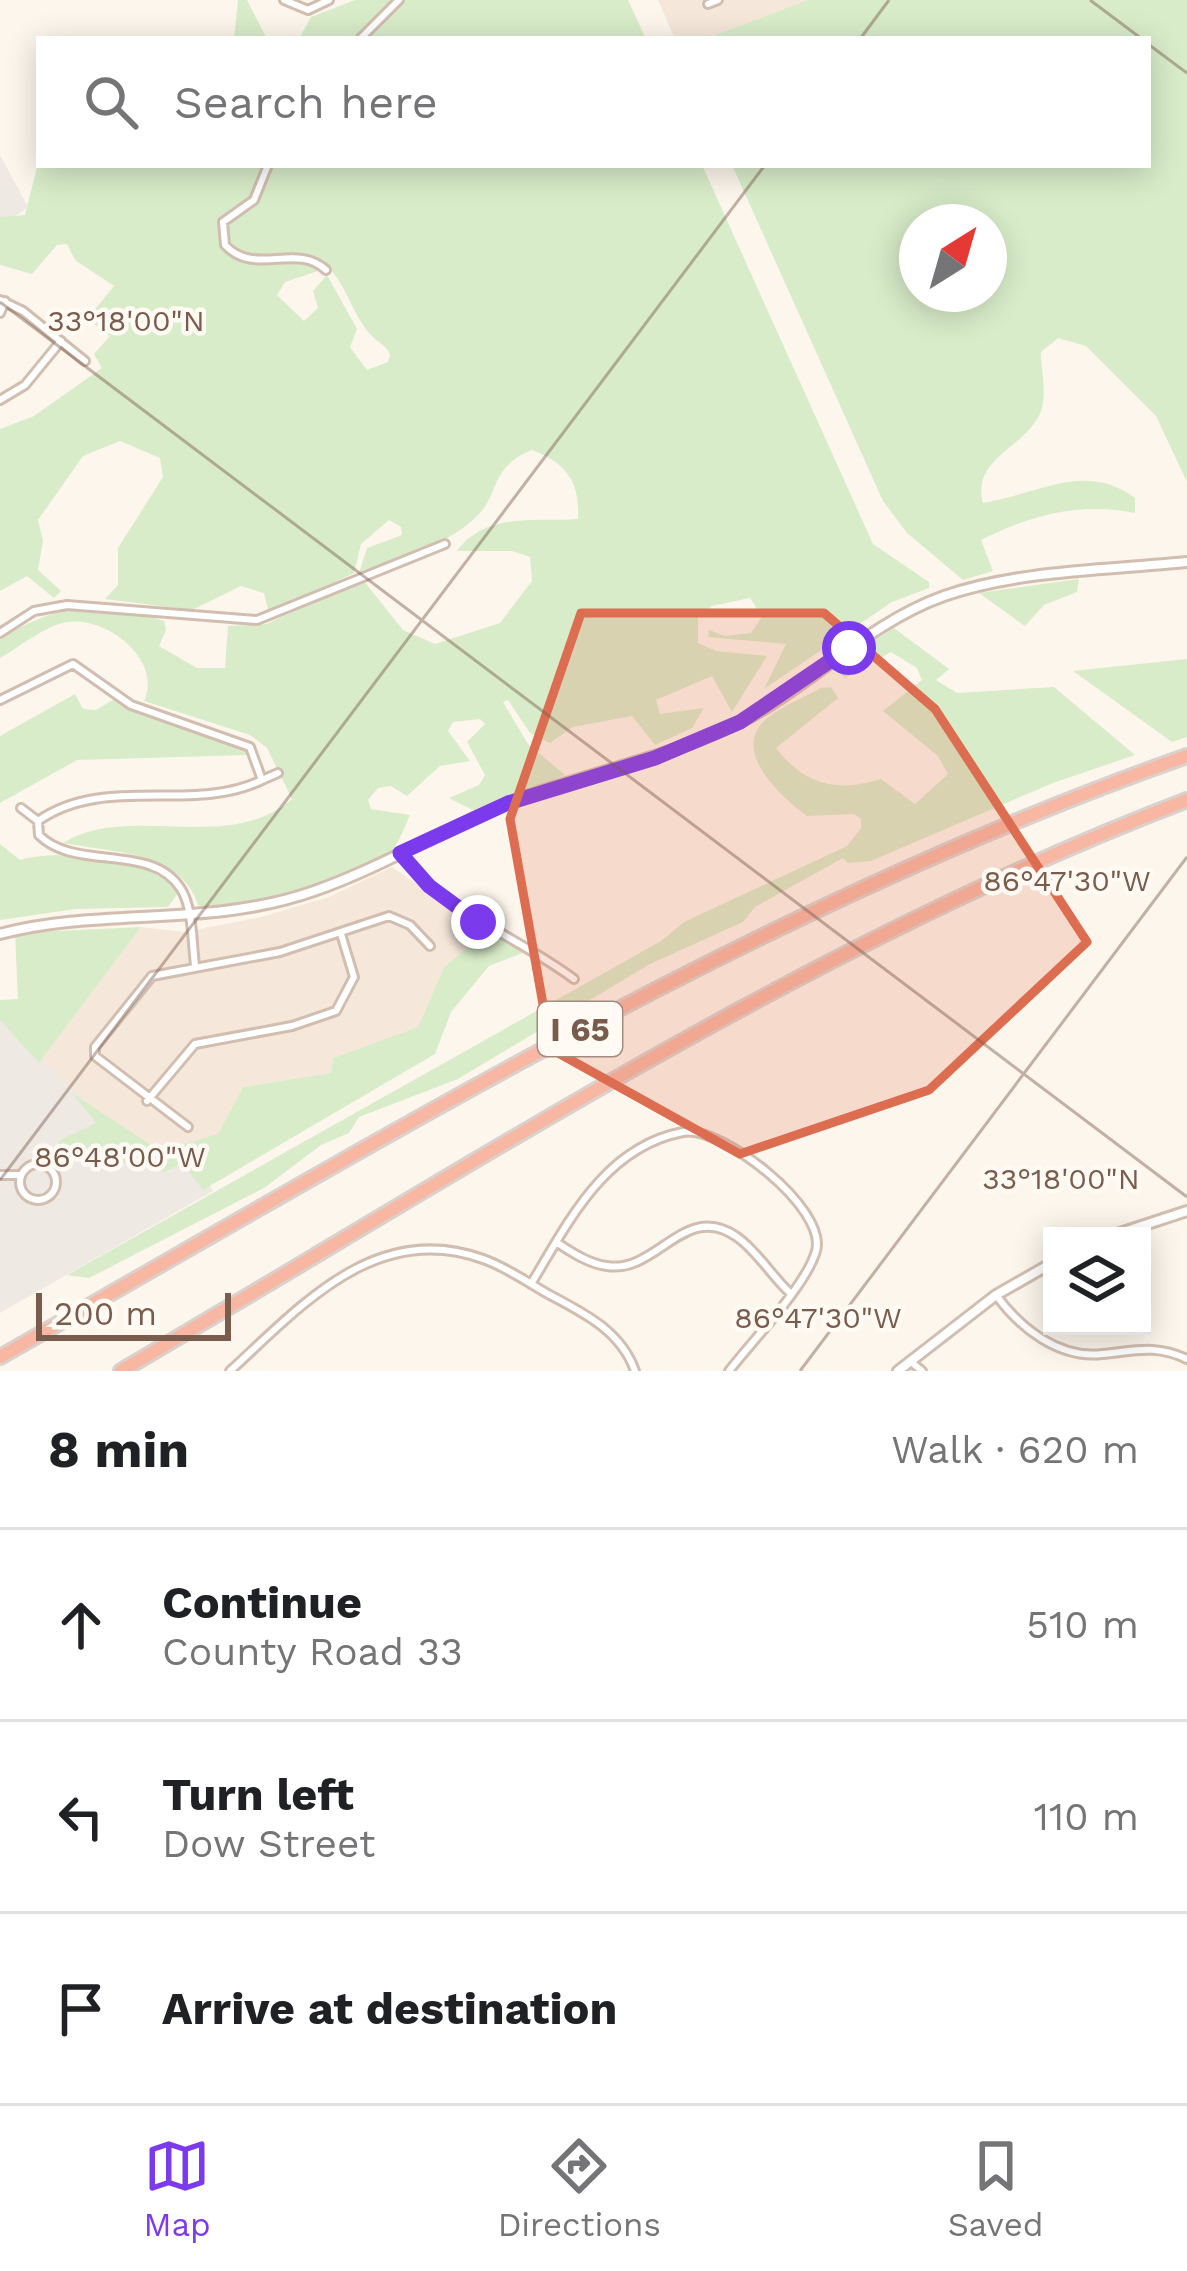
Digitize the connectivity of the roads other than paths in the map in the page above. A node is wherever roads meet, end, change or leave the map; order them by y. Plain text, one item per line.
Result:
1 (284, 0) edge
2 (328, 0) edge
3 (399, 0) edge
4 (718, 0) edge
5 (708, 4) dead end
6 (363, 36) edge
7 (267, 168) edge
8 (326, 270) dead end
9 (2, 300) edge
10 (0, 313) edge
11 (61, 341) junction
12 (85, 361) dead end
13 (0, 400) edge
14 (445, 544) dead end
15 (1187, 562) edge
16 (0, 633) edge
17 (0, 700) edge
18 (1187, 756) edge
19 (278, 773) dead end
20 (262, 779) junction
21 (1187, 800) edge
22 (21, 808) dead end
23 (38, 821) junction
24 (400, 853) junction
25 (188, 917) junction
26 (0, 934) edge
27 (341, 934) junction
28 (430, 946) dead end
29 (195, 965) junction
30 (574, 979) dead end
31 (146, 1101) junction
32 (188, 1127) dead end
33 (0, 1175) edge
34 (21, 1175) junction
35 (1187, 1211) edge
36 (1138, 1227) edge
37 (556, 1243) junction
38 (1043, 1268) edge
39 (531, 1284) junction
40 (789, 1292) junction
41 (996, 1295) junction
42 (0, 1357) edge
43 (1187, 1359) edge
44 (910, 1361) junction
45 (121, 1371) edge
46 (230, 1371) edge
47 (635, 1371) edge
48 (729, 1371) edge
49 (898, 1371) edge
50 (922, 1371) edge

1 - 2 street
3 - 6 street
4 - 5 street
7 - 8 street
9 - 10 street
9 - 11 street
11 - 12 street
11 - 13 street
14 - 16 street
15 - 24 street
17 - 20 street
18 - 42 highway, I 65
19 - 20 street
20 - 23 street
21 - 45 highway, I 65
22 - 23 street
23 - 25 street
24 - 25 street
24 - 30 street
25 - 26 street
25 - 29 street
27 - 28 street
27 - 29 street
27 - 31 street
29 - 31 street
31 - 32 street
33 - 34 street
34 - 34 street
35 - 36 street
37 - 39 street
37 - 40 street
37 - 40 street
38 - 41 street
39 - 46 street
39 - 47 street
40 - 48 street
41 - 43 street
41 - 44 street
44 - 49 street
44 - 50 street

